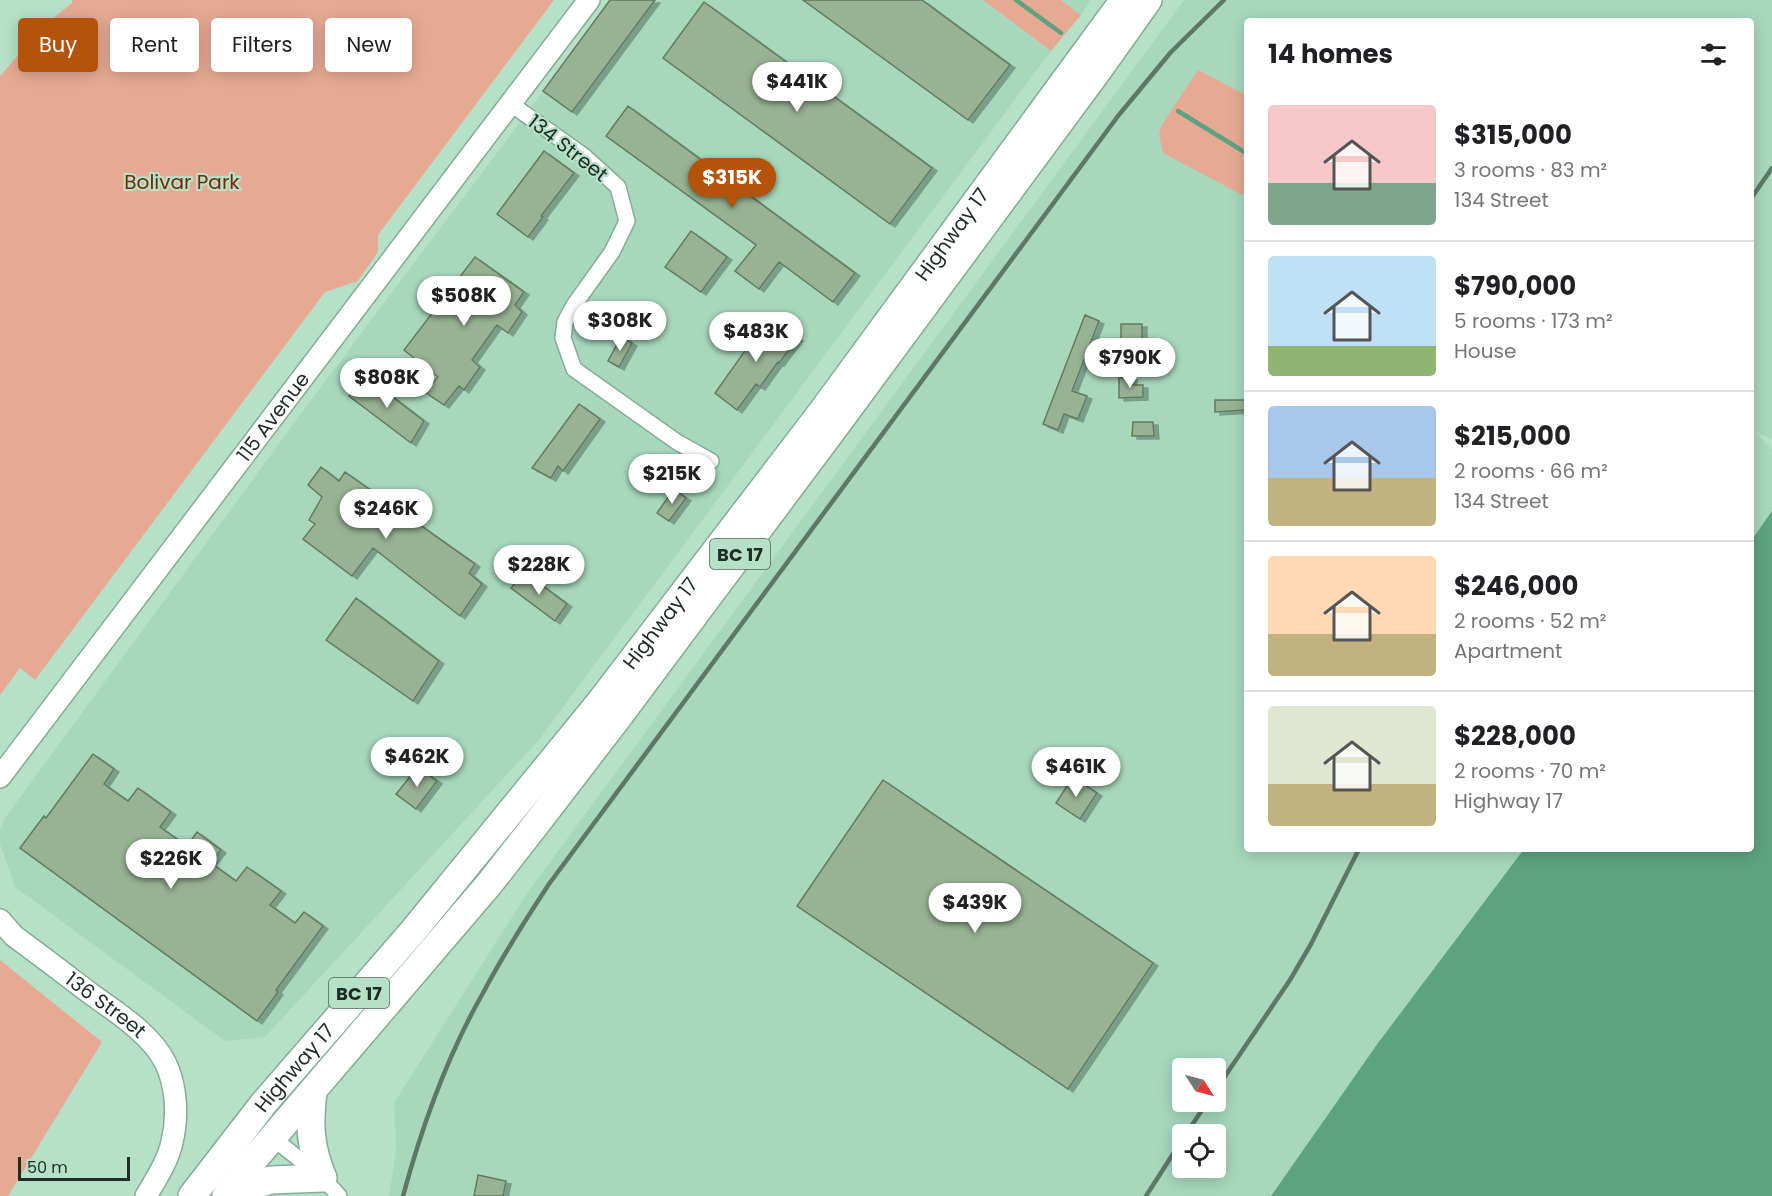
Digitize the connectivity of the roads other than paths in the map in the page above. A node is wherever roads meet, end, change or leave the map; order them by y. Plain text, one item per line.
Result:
1 (589, 0) edge
2 (1124, 0) edge
3 (1148, 0) edge
4 (511, 104) junction
5 (711, 461) dead end
6 (0, 777) edge
7 (0, 920) edge
8 (313, 1092) junction
9 (250, 1121) junction
10 (273, 1139) junction
11 (331, 1187) edge
12 (228, 1194) edge
13 (147, 1196) edge
14 (192, 1196) edge

1 - 4 street, 115 Avenue
2 - 9 highway, Highway 17 / BC 17
3 - 8 highway, Highway 17 / BC 17
4 - 5 street, 134 Street
4 - 6 street, 115 Avenue
7 - 13 street, 136 Street
8 - 10 highway, Highway 17 / BC 17
8 - 11 highway
9 - 10 street
9 - 14 highway, Highway 17 / BC 17
10 - 11 street
10 - 12 highway, Highway 17 / BC 17
11 - 12 highway

